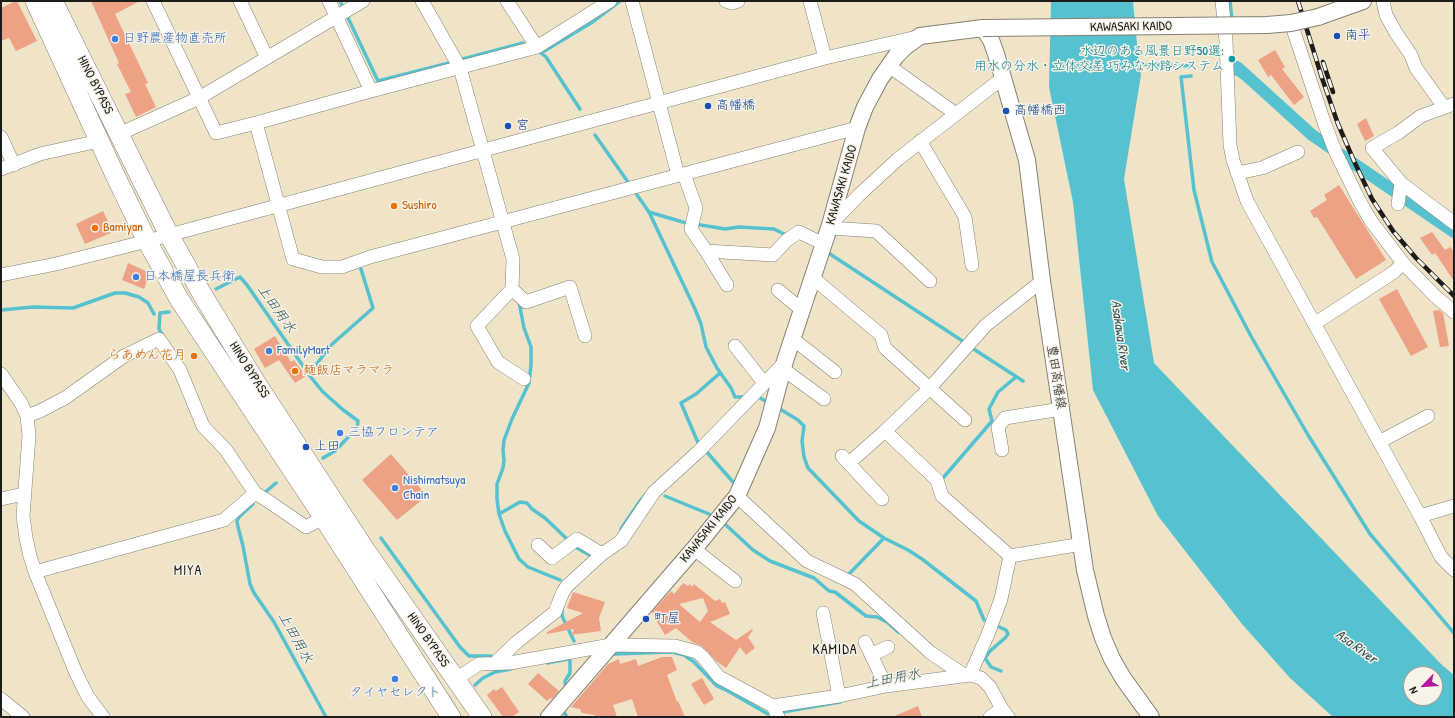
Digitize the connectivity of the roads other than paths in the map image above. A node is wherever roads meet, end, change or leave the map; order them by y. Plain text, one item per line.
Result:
1 (35, 1) edge
2 (53, 1) edge
3 (154, 1) edge
4 (240, 1) edge
5 (330, 1) edge
6 (363, 1) edge
7 (422, 1) edge
8 (507, 1) edge
9 (610, 1) edge
10 (632, 1) edge
11 (726, 1) edge
12 (738, 1) edge
13 (810, 1) edge
14 (1222, 1) edge
15 (1363, 1) edge
16 (1383, 1) edge
17 (343, 14) junction
18 (1292, 23) junction
19 (983, 28) junction
20 (920, 36) junction
21 (537, 47) junction
22 (267, 58) junction
23 (825, 58) junction
24 (889, 66) junction
25 (460, 68) junction
26 (1004, 77) junction
27 (371, 91) junction
28 (199, 98) junction
29 (658, 103) junction
30 (1449, 105) edge
31 (956, 114) junction
32 (256, 123) junction
33 (857, 128) junction
34 (119, 134) junction
35 (1, 137) edge
36 (99, 141) junction
37 (920, 141) junction
38 (483, 150) junction
39 (1298, 152) dead end
40 (14, 165) junction
41 (1, 170) edge
42 (1237, 173) junction
43 (681, 175) junction
44 (1400, 186) junction
45 (1398, 204) dead end
46 (279, 205) junction
47 (502, 222) junction
48 (1454, 223) edge
49 (830, 227) junction
50 (169, 236) junction
51 (147, 241) junction
52 (824, 244) junction
53 (706, 251) junction
54 (1403, 264) junction
55 (972, 265) dead end
56 (1, 275) edge
57 (813, 278) junction
58 (1042, 281) junction
59 (930, 282) dead end
60 (727, 285) dead end
61 (512, 290) junction
62 (778, 290) dead end
63 (802, 310) junction
64 (1454, 312) edge
65 (1314, 324) junction
66 (585, 336) dead end
67 (792, 339) junction
68 (735, 346) dead end
69 (784, 365) junction
70 (835, 372) dead end
71 (1, 374) edge
72 (524, 379) dead end
73 (764, 383) junction
74 (929, 389) junction
75 (824, 400) dead end
76 (1061, 409) junction
77 (27, 416) junction
78 (1428, 416) dead end
79 (964, 420) dead end
80 (885, 431) junction
81 (1379, 442) junction
82 (1002, 450) dead end
83 (24, 494) junction
84 (255, 494) junction
85 (737, 496) junction
86 (1, 499) edge
87 (882, 499) dead end
88 (1454, 506) edge
89 (1420, 516) junction
90 (323, 518) junction
91 (1082, 544) junction
92 (538, 545) dead end
93 (694, 549) junction
94 (602, 554) junction
95 (1010, 556) junction
96 (1454, 570) edge
97 (34, 572) junction
98 (735, 581) dead end
99 (822, 613) dead end
100 (865, 642) dead end
101 (611, 645) junction
102 (888, 647) dead end
103 (871, 655) junction
104 (495, 663) junction
105 (967, 675) junction
106 (456, 679) junction
107 (886, 686) junction
108 (840, 696) junction
109 (1, 699) edge
110 (776, 711) edge
111 (1005, 713) edge
112 (23, 717) edge
113 (103, 717) edge
114 (451, 717) edge
115 (482, 717) edge
116 (549, 717) edge
117 (990, 717) edge
118 (1151, 717) edge

1 - 36 highway, HINO BYPASS
2 - 34 highway, HINO BYPASS
3 - 28 street
4 - 22 street
5 - 17 street
6 - 17 street
7 - 25 street
8 - 21 street
9 - 21 street
10 - 29 street
11 - 12 street
13 - 23 street
14 - 42 street
15 - 18 main road, KAWASAKI KAIDO, bridge
16 - 30 street
17 - 22 street
17 - 27 street
18 - 19 main road, KAWASAKI KAIDO, bridge
18 - 54 street
19 - 20 main road, KAWASAKI KAIDO
19 - 26 main road, 豊田高幡線
20 - 23 street
20 - 24 main road, KAWASAKI KAIDO
21 - 25 street
22 - 28 street
23 - 29 street
24 - 31 street
24 - 33 main road, KAWASAKI KAIDO
25 - 27 street
25 - 38 street
26 - 31 street
26 - 58 main road, 豊田高幡線
27 - 32 street
28 - 32 street
28 - 34 street
29 - 38 street
29 - 43 street
30 - 44 street
31 - 37 street
32 - 46 street
33 - 43 street
33 - 49 main road, KAWASAKI KAIDO
34 - 50 highway, HINO BYPASS
35 - 40 street
36 - 40 street
36 - 51 highway, HINO BYPASS
37 - 49 street
37 - 55 street
38 - 46 street
38 - 47 street
39 - 42 street
40 - 41 street
42 - 65 street
43 - 47 street
43 - 53 street
44 - 45 street
44 - 48 street
46 - 47 street
46 - 50 street
47 - 61 street
49 - 52 main road, KAWASAKI KAIDO
49 - 59 street
50 - 51 street
50 - 106 highway, HINO BYPASS
51 - 56 street
51 - 90 highway, HINO BYPASS
52 - 53 street
52 - 57 main road, KAWASAKI KAIDO
53 - 60 street
54 - 64 street
54 - 65 street
57 - 63 main road, KAWASAKI KAIDO
57 - 74 street
58 - 74 street
58 - 76 main road, 豊田高幡線
61 - 66 street
61 - 72 street
62 - 63 street
63 - 67 main road, KAWASAKI KAIDO
65 - 81 street
67 - 69 main road, KAWASAKI KAIDO
67 - 70 street
68 - 73 street
69 - 73 street
69 - 75 street
69 - 85 main road, KAWASAKI KAIDO
71 - 77 street
73 - 94 street
74 - 79 street
74 - 80 street
76 - 82 street
76 - 91 main road, 豊田高幡線
77 - 83 street
77 - 84 street
78 - 81 street
80 - 87 street
80 - 95 street
81 - 89 street
83 - 86 street
83 - 97 street
84 - 90 street
84 - 97 street
85 - 93 main road, KAWASAKI KAIDO
85 - 105 street
88 - 89 street
89 - 96 street
90 - 114 highway, HINO BYPASS
91 - 95 street
91 - 118 main road, 豊田高幡線
92 - 94 street
93 - 98 street
93 - 101 main road, KAWASAKI KAIDO
94 - 104 street
95 - 105 street
97 - 113 street
99 - 108 street
100 - 103 street
101 - 104 street
101 - 110 street
101 - 116 main road, KAWASAKI KAIDO
102 - 103 street
103 - 107 street
104 - 106 street
105 - 107 street
105 - 111 street
106 - 115 highway, HINO BYPASS
107 - 108 street
108 - 110 street
109 - 112 street
111 - 117 street

